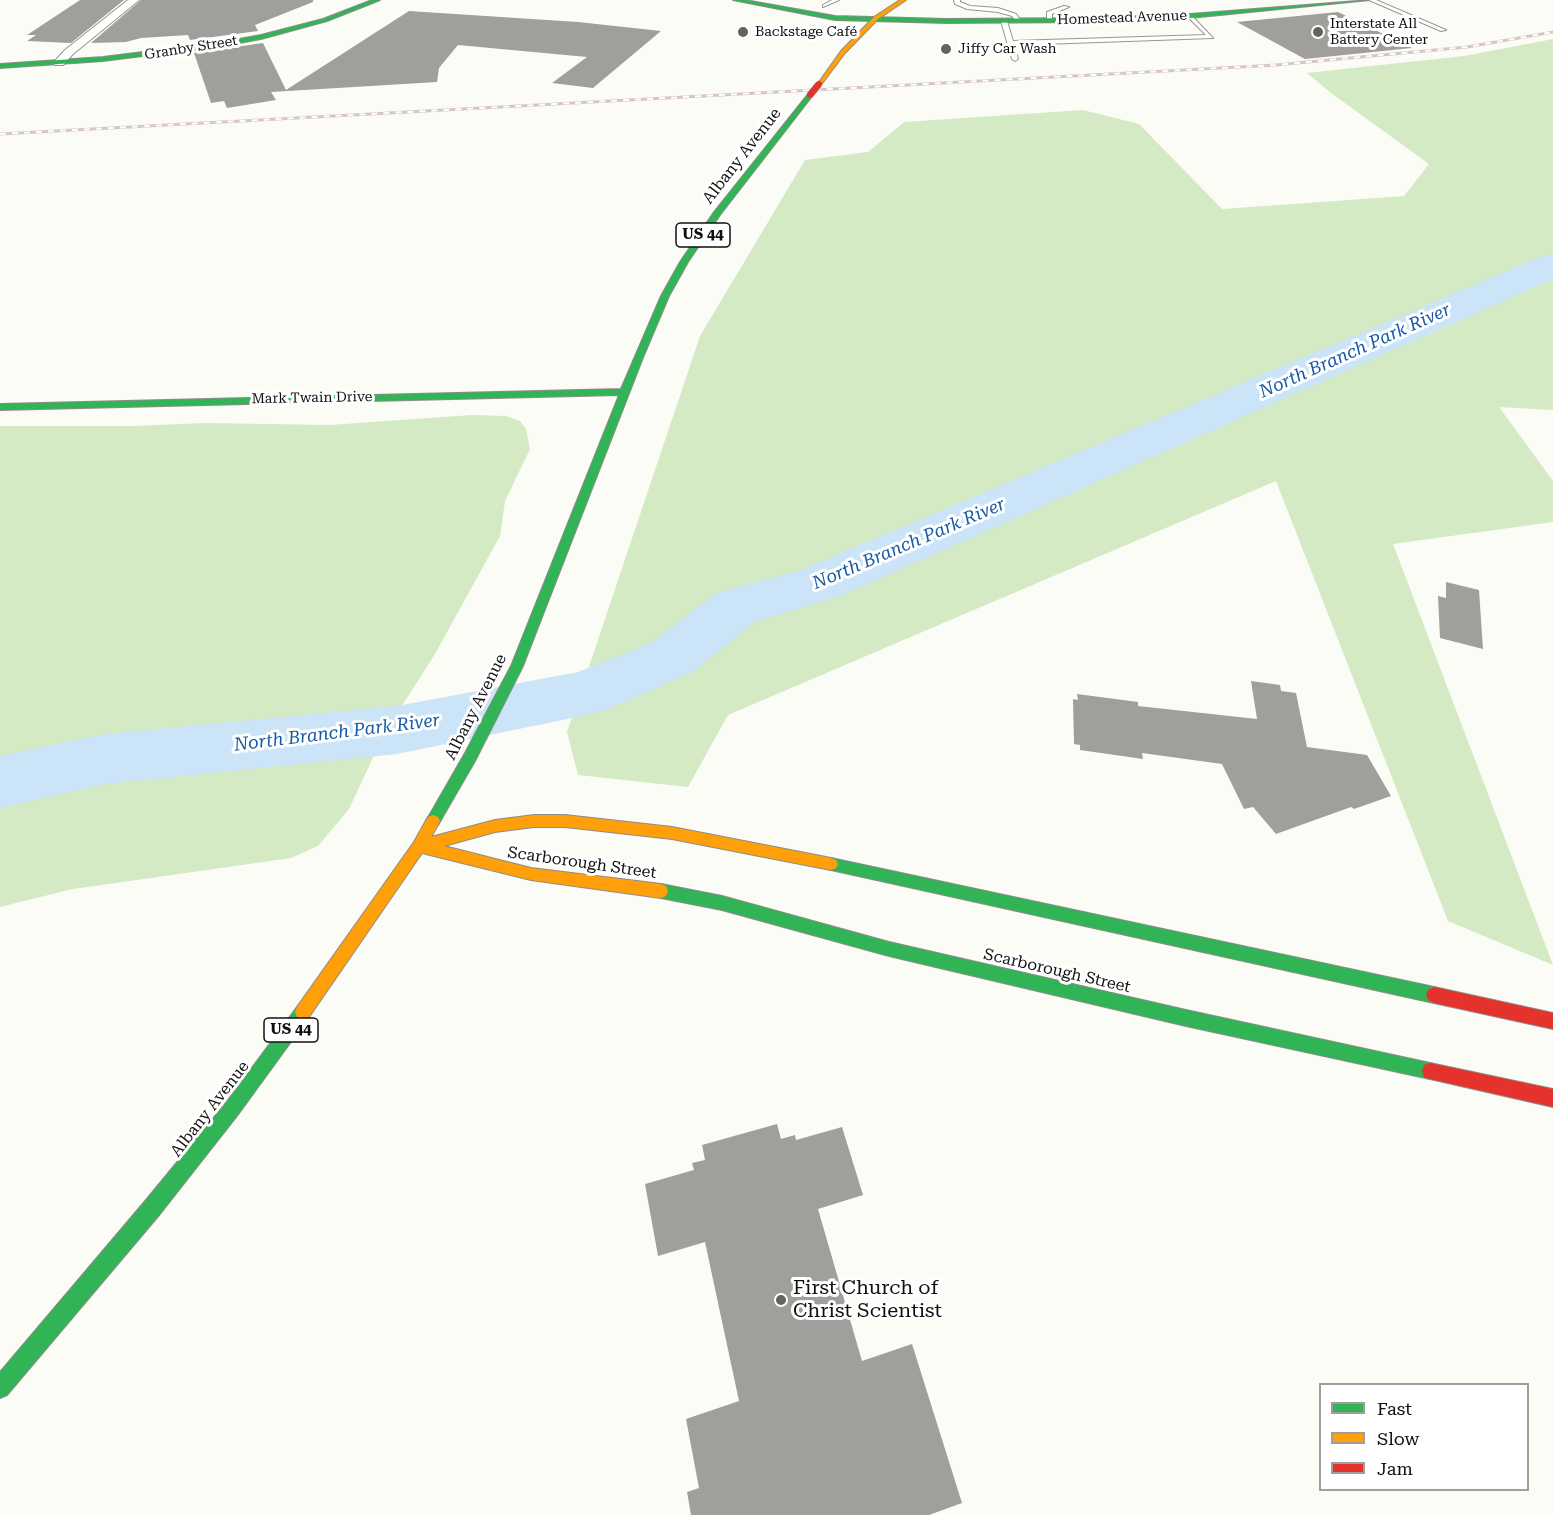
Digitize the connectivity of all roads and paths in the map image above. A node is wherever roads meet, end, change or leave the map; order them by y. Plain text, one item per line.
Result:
1 (134, 0) edge
2 (377, 0) edge
3 (736, 0) edge
4 (794, 0) edge
5 (903, 0) edge
6 (957, 0) edge
7 (1366, 0) edge
8 (1372, 0) edge
9 (1346, 1) edge
10 (830, 3) edge
11 (1066, 7) dead end
12 (1190, 16) junction
13 (876, 18) junction
14 (1004, 21) junction
15 (1018, 21) junction
16 (1049, 21) junction
17 (1443, 30) dead end
18 (1010, 43) junction
19 (0, 56) edge
20 (1015, 59) dead end
21 (59, 63) junction
22 (44, 64) junction
23 (0, 66) edge
24 (625, 392) junction
25 (0, 407) edge
26 (419, 846) junction
27 (1553, 1021) edge
28 (1553, 1098) edge
29 (0, 1388) edge

1 - 21 street
2 - 21 main road, Granby Street
3 - 13 main road
4 - 10 main road
5 - 13 main road, Albany Avenue / US 44
6 - 15 lane
7 - 9 main road, Homestead Avenue
8 - 17 lane
9 - 12 main road, Homestead Avenue
10 - 13 main road
11 - 16 lane
12 - 16 main road, Homestead Avenue
12 - 18 lane
13 - 14 main road, Homestead Avenue
13 - 24 main road, Albany Avenue / US 44, bridge
14 - 15 main road, Homestead Avenue
14 - 18 lane
15 - 16 main road, Homestead Avenue
18 - 20 lane
19 - 22 main road
21 - 22 main road, Granby Street
22 - 23 main road, Granby Street
24 - 25 main road, Mark Twain Drive
24 - 26 main road, Albany Avenue / US 44
26 - 27 main road, Scarborough Street
26 - 28 main road, Scarborough Street
26 - 29 main road, Albany Avenue / US 44

